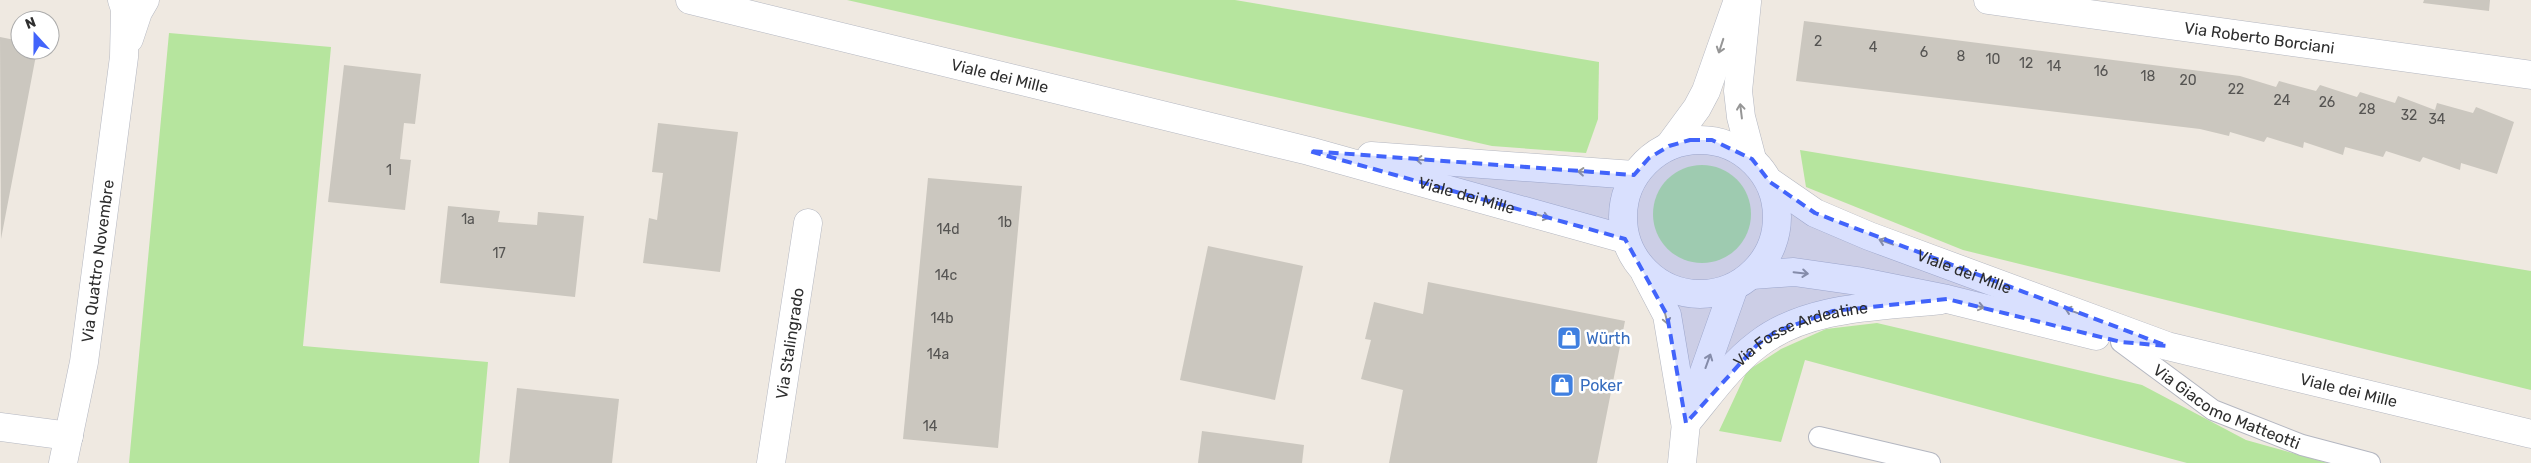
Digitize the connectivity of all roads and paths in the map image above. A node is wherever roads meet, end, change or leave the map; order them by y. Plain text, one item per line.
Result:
1 (122, 0) edge
2 (145, 0) edge
3 (690, 0) edge
4 (1738, 0) edge
5 (1747, 0) edge
6 (1988, 0) edge
7 (124, 57) junction
8 (2531, 76) edge
9 (1669, 146) junction
10 (1309, 152) junction
11 (1752, 159) junction
12 (1634, 175) junction
13 (1770, 182) junction
14 (808, 222) dead end
15 (1625, 239) junction
16 (1645, 273) junction
17 (1743, 281) junction
18 (1947, 299) junction
19 (2121, 342) junction
20 (2167, 346) junction
21 (1686, 423) junction
22 (0, 427) edge
23 (2531, 434) edge
24 (69, 436) junction
25 (1820, 437) dead end
26 (63, 463) edge
27 (771, 463) edge
28 (1682, 463) edge
29 (1930, 463) edge
30 (2370, 463) edge

1 - 7 main road, Via Quattro Novembre
2 - 7 main road, Via Quattro Novembre
3 - 10 main road, Viale dei Mille
4 -> 9 main road
11 -> 5 main road
6 - 8 main road, Via Roberto Borciani
7 - 24 main road, Via Quattro Novembre
9 - 11 main road, Viale dei Mille
9 - 12 main road, Viale dei Mille
12 -> 10 main road, Viale dei Mille
10 -> 15 main road, Viale dei Mille
11 - 13 main road, Viale dei Mille
12 - 15 main road, Viale dei Mille
13 - 17 main road, Viale dei Mille
20 -> 13 main road, Viale dei Mille
14 - 27 main road, Via Stalingrado
15 - 16 main road, Viale dei Mille
16 - 17 main road, Viale dei Mille
16 -> 21 main road, Via Fosse Ardeatine
17 -> 18 main road, Viale dei Mille
21 -> 17 main road, Via Fosse Ardeatine
18 -> 19 main road, Viale dei Mille
18 - 21 main road, Via Fosse Ardeatine
19 - 20 main road, Viale dei Mille
19 - 30 lane, Via Giacomo Matteotti
20 - 23 main road, Viale dei Mille
21 - 28 main road, Via Fosse Ardeatine
22 - 24 main road
24 - 26 main road, Via Quattro Novembre
25 - 29 lane

